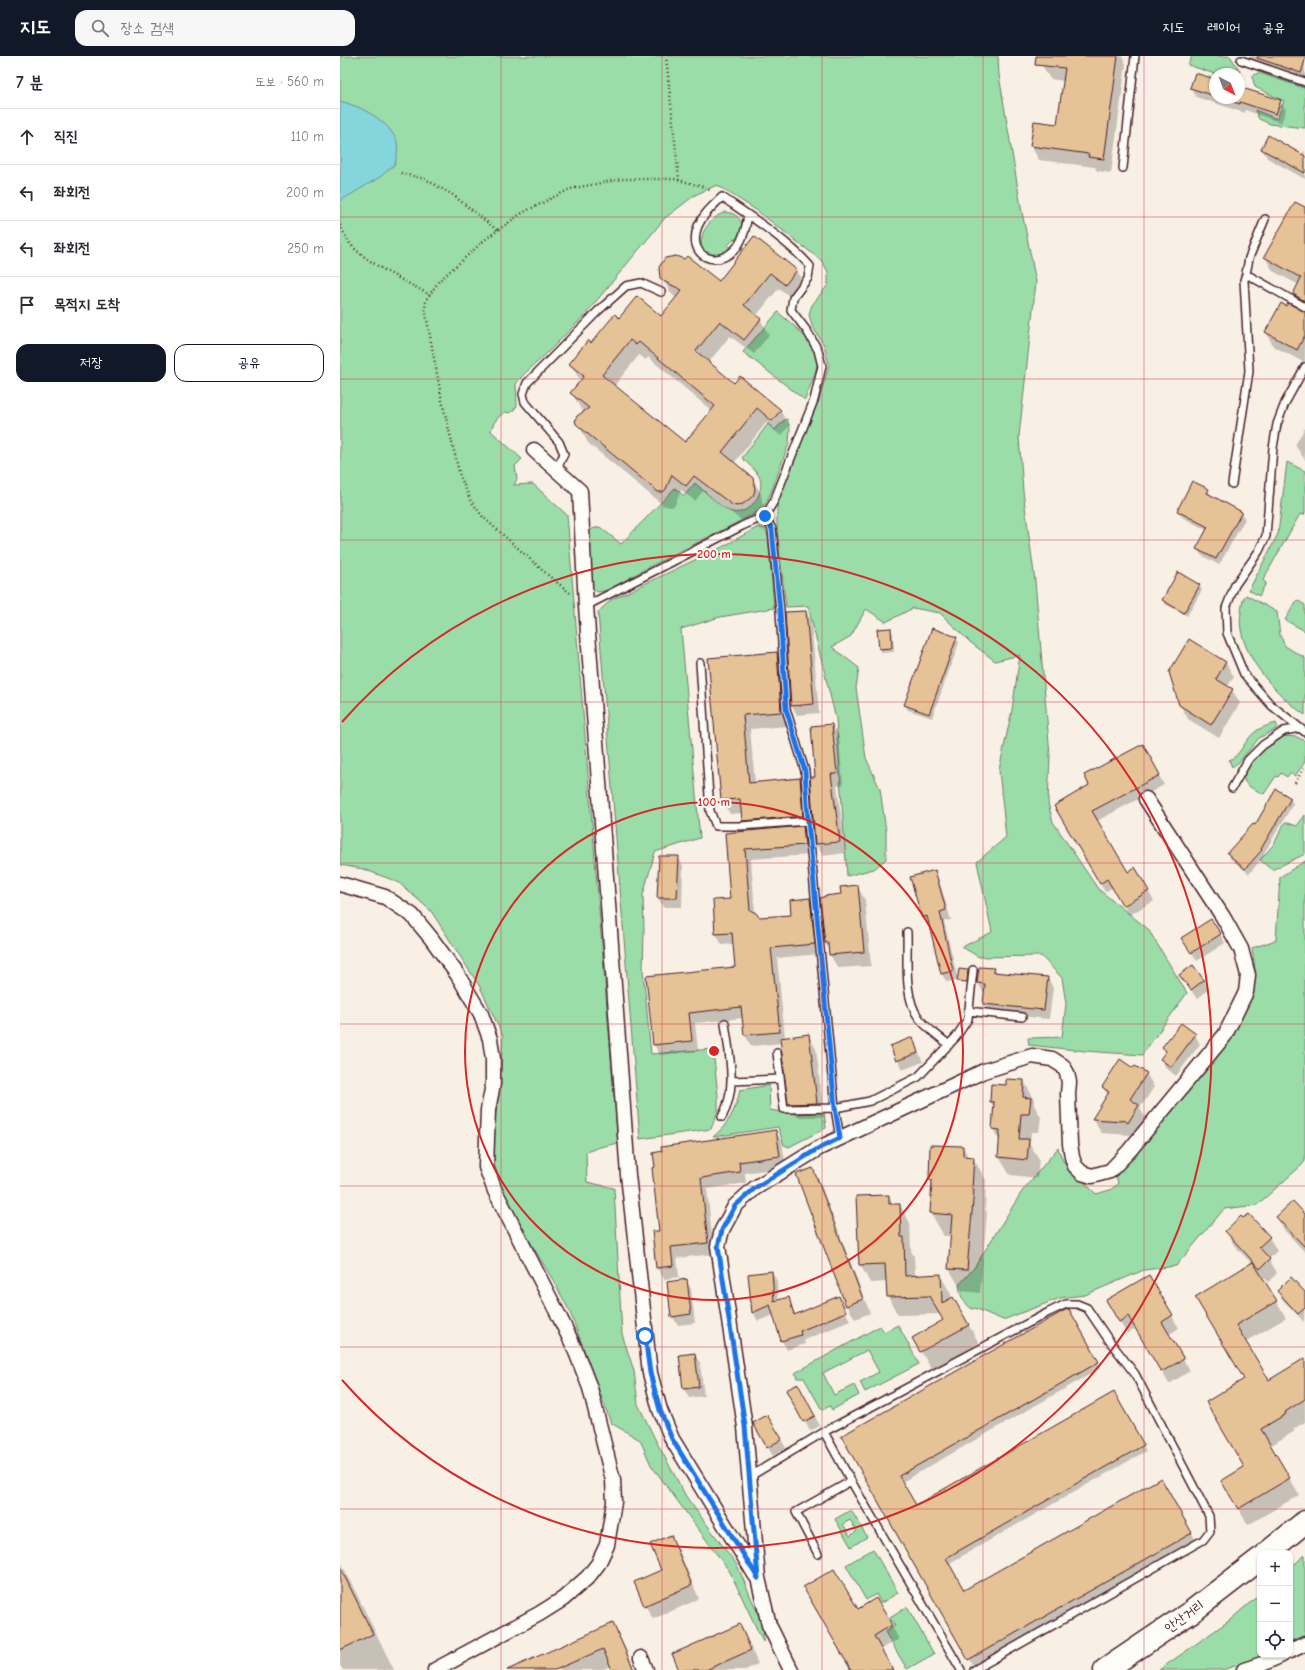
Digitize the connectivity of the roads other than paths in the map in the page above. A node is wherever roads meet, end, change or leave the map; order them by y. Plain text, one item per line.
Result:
1 (1135, 56) edge
2 (1241, 60) dead end
3 (1305, 82) edge
4 (1123, 168) dead end
5 (748, 215) junction
6 (1266, 219) dead end
7 (1246, 274) junction
8 (661, 292) dead end
9 (1305, 307) edge
10 (1305, 367) edge
11 (534, 450) dead end
12 (556, 470) junction
13 (1232, 484) dead end
14 (765, 516) junction
15 (586, 606) junction
16 (700, 663) dead end
17 (1302, 730) edge
18 (1232, 788) dead end
19 (1146, 799) dead end
20 (808, 821) junction
21 (340, 884) edge
22 (907, 932) dead end
23 (973, 970) dead end
24 (968, 1011) junction
25 (1022, 1017) dead end
26 (725, 1023) dead end
27 (949, 1045) junction
28 (777, 1053) dead end
29 (780, 1079) junction
30 (732, 1081) junction
31 (835, 1108) junction
32 (722, 1118) dead end
33 (840, 1138) junction
34 (824, 1432) junction
35 (749, 1477) junction
36 (851, 1481) junction
37 (1305, 1522) edge
38 (1271, 1550) edge
39 (818, 1554) dead end
40 (1257, 1561) edge
41 (758, 1578) junction
42 (1305, 1644) edge
43 (1293, 1650) edge
44 (1278, 1658) edge
45 (1264, 1667) edge
46 (435, 1670) edge
47 (791, 1670) edge
48 (961, 1670) edge
49 (974, 1670) edge
50 (1105, 1670) edge
51 (1244, 1670) edge

1 - 4 lane
2 - 3 lane
5 - 5 lane
5 - 14 lane
6 - 7 lane
7 - 9 lane
7 - 13 lane
8 - 12 lane
10 - 17 lane
11 - 12 street
12 - 15 street
14 - 15 lane
14 - 20 lane
15 - 41 street
16 - 20 lane
17 - 18 lane
19 - 33 street
20 - 31 lane
21 - 46 street
22 - 27 lane
23 - 24 lane
24 - 25 lane
24 - 27 lane
26 - 30 lane
27 - 31 lane
28 - 29 lane
29 - 30 lane
29 - 31 lane
30 - 32 lane
31 - 33 lane
33 - 35 street
34 - 35 lane
34 - 36 lane
34 - 49 lane
35 - 41 street
36 - 39 lane
36 - 48 lane
37 - 38 main road
40 - 50 main road, 안산거리
41 - 47 street
42 - 43 street
44 - 45 street
45 - 51 street

